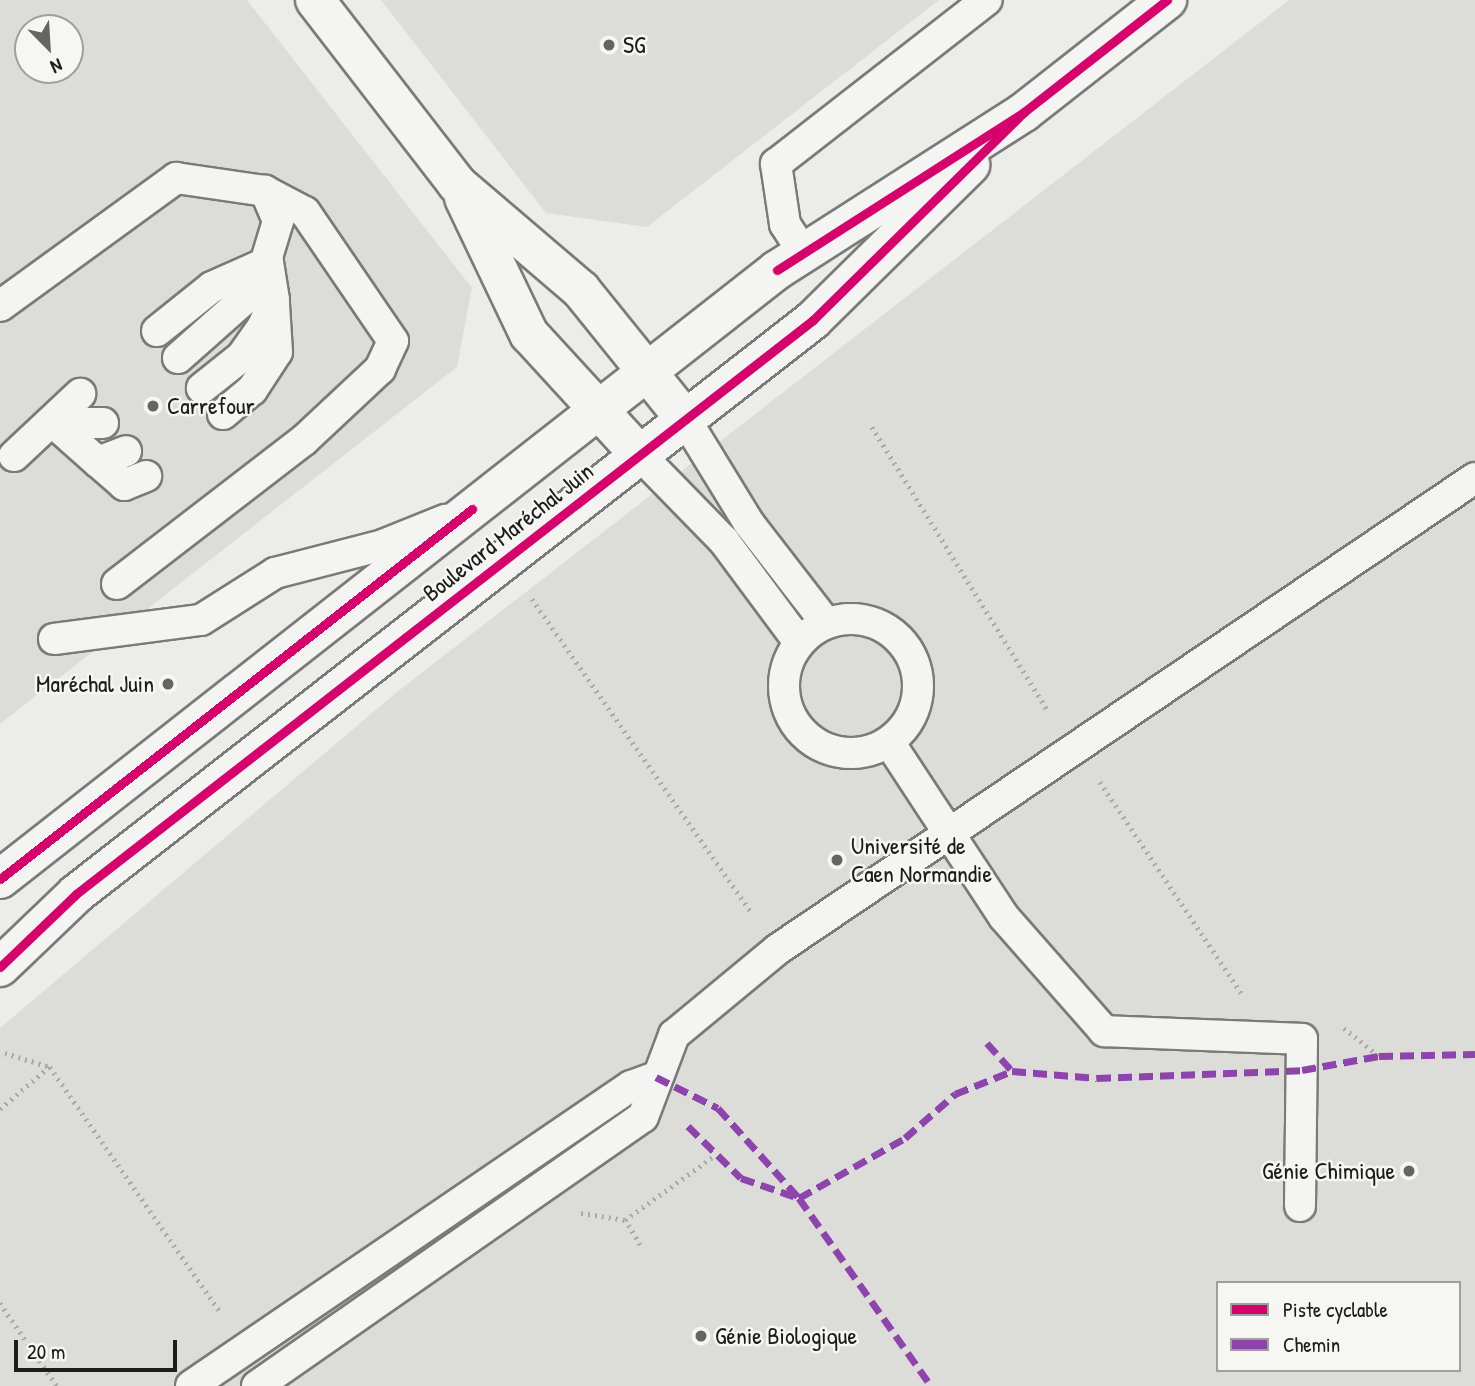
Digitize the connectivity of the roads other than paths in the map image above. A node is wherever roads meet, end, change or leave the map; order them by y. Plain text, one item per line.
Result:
1 (315, 0) edge
2 (987, 0) edge
3 (1167, 0) edge
4 (1024, 112) junction
5 (457, 184) junction
6 (265, 191) junction
7 (803, 252) junction
8 (268, 262) junction
9 (274, 300) junction
10 (0, 306) edge
11 (157, 331) dead end
12 (178, 358) dead end
13 (646, 373) junction
14 (202, 388) dead end
15 (80, 394) dead end
16 (595, 413) junction
17 (223, 414) dead end
18 (685, 419) junction
19 (54, 422) junction
20 (103, 423) dead end
21 (126, 451) dead end
22 (639, 454) junction
23 (14, 456) dead end
24 (98, 462) junction
25 (146, 476) dead end
26 (1475, 478) edge
27 (472, 509) junction
28 (117, 584) dead end
29 (826, 623) junction
30 (54, 639) dead end
31 (799, 642) junction
32 (889, 742) junction
33 (948, 835) junction
34 (0, 879) edge
35 (0, 967) edge
36 (656, 1077) junction
37 (1300, 1206) dead end
38 (191, 1386) edge
39 (257, 1386) edge

1 - 5 main road
2 - 7 lane
3 - 4 main road, Boulevard Maréchal Juin
4 - 7 main road, Boulevard Maréchal Juin
4 - 18 main road, Boulevard Maréchal Juin
5 - 13 main road
5 - 16 main road
6 - 8 lane
6 - 10 lane
6 - 28 lane
7 - 13 main road, Boulevard Maréchal Juin
8 - 9 lane
8 - 11 lane
8 - 12 lane
9 - 14 lane
9 - 17 lane
13 - 16 main road, Boulevard Maréchal Juin
13 - 18 main road
15 - 19 lane
16 - 22 main road
16 - 27 main road, Boulevard Maréchal Juin
18 - 22 main road, Boulevard Maréchal Juin
18 - 29 lane
19 - 20 lane
19 - 23 lane
19 - 24 lane
21 - 24 lane
22 - 31 lane
22 - 35 main road, Boulevard Maréchal Juin
24 - 25 lane
26 - 33 lane
27 - 30 lane
27 - 34 main road, Boulevard Maréchal Juin
29 - 31 lane
29 - 32 lane
31 - 32 lane
32 - 33 lane
33 - 36 lane
33 - 37 lane
36 - 38 lane
36 - 39 lane

